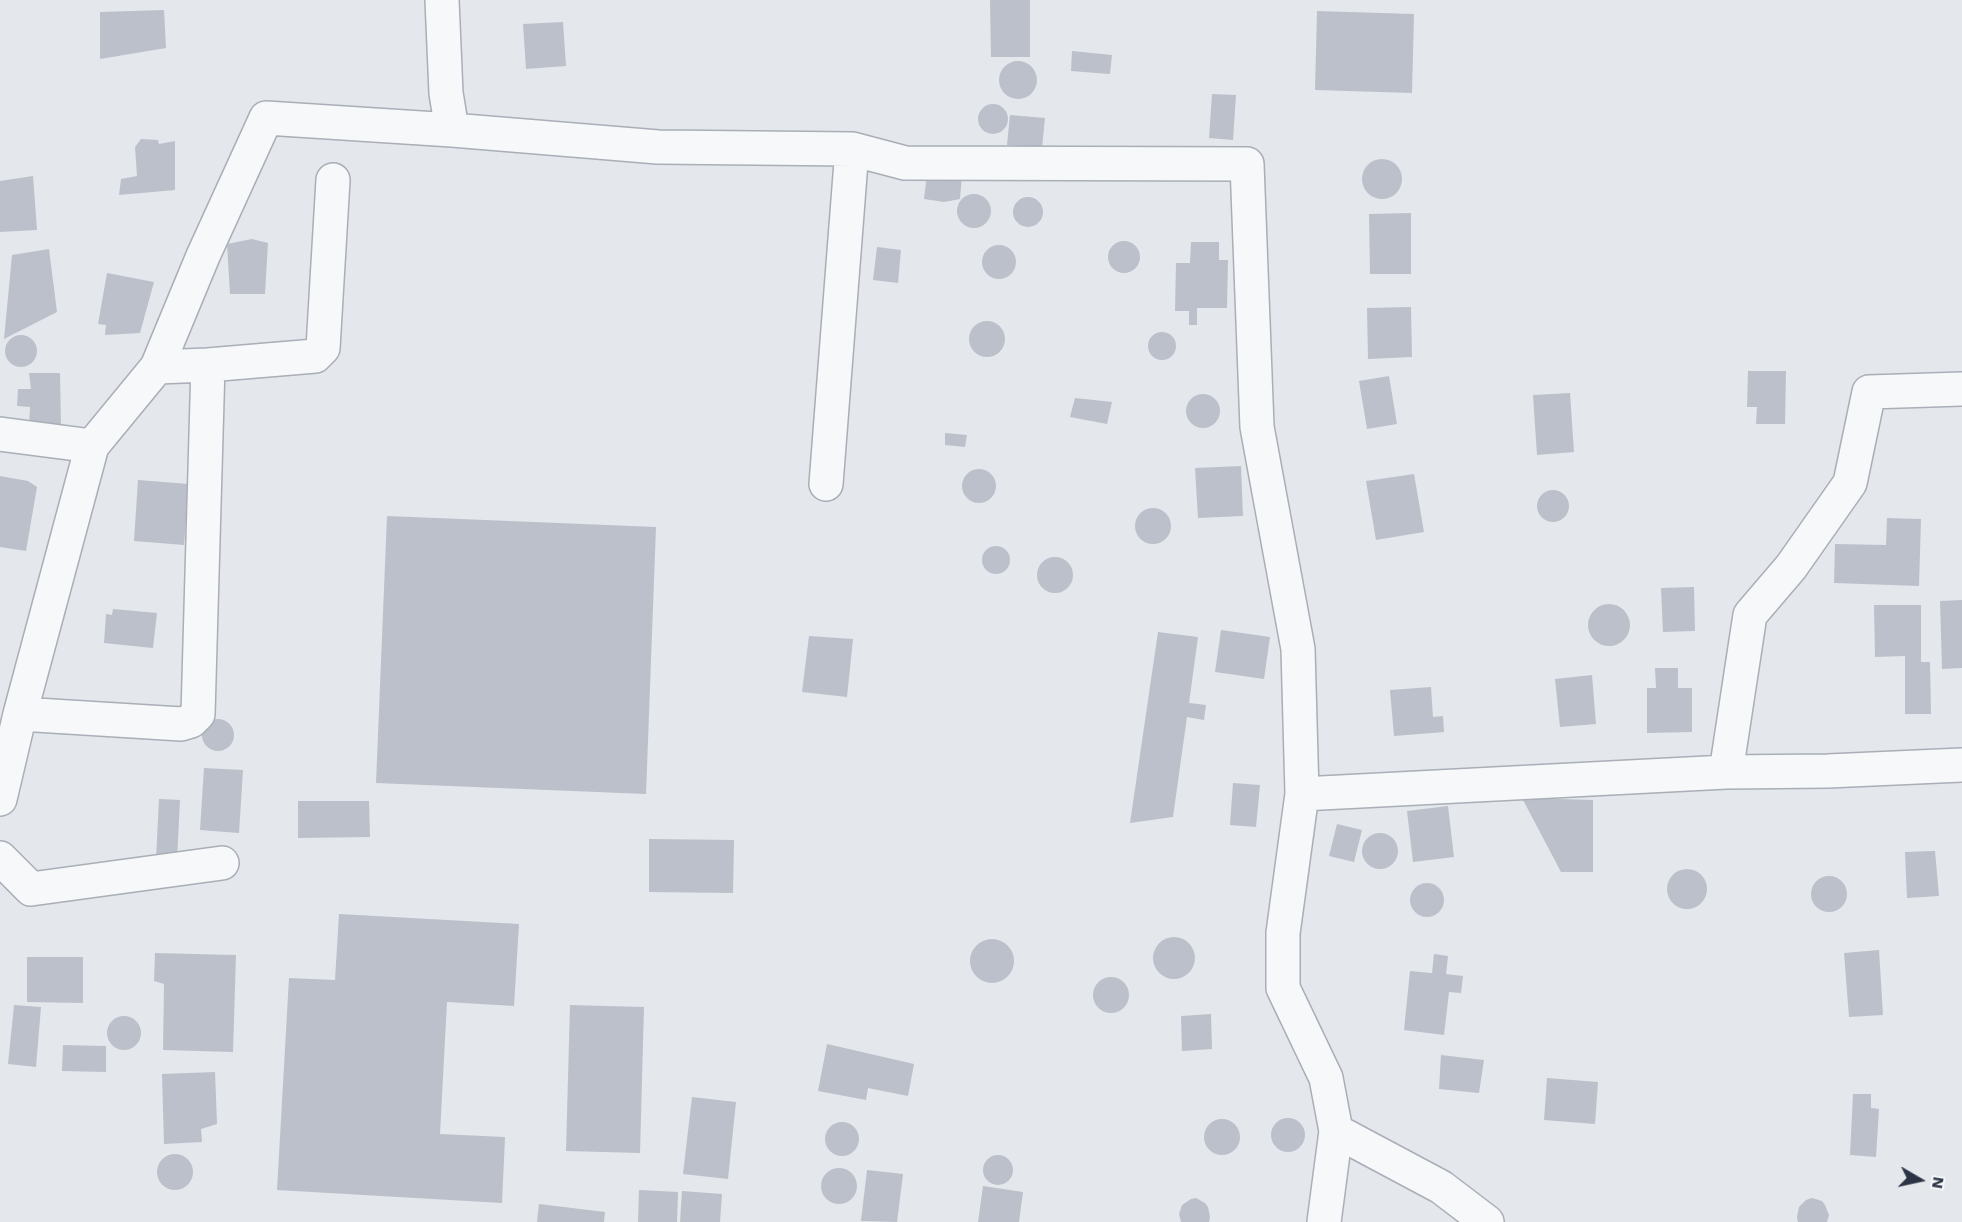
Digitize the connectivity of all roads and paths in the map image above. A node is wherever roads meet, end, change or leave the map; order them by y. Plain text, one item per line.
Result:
1 (442, 0) edge
2 (452, 130) junction
3 (852, 149) junction
4 (333, 180) dead end
5 (208, 365) junction
6 (157, 368) junction
7 (1962, 389) edge
8 (0, 434) edge
9 (92, 447) junction
10 (826, 484) dead end
11 (20, 714) junction
12 (1962, 765) edge
13 (1726, 772) junction
14 (1302, 794) junction
15 (0, 799) edge
16 (0, 858) edge
17 (222, 863) dead end
18 (1336, 1131) junction
19 (1324, 1222) edge
20 (1487, 1222) edge

1 - 2 street
2 - 3 street
2 - 6 street
3 - 10 street
3 - 14 street
4 - 5 street
5 - 6 street
5 - 11 street
6 - 9 street
7 - 13 street
8 - 9 street
9 - 11 street
11 - 15 street
12 - 13 street
13 - 14 street
14 - 18 street
16 - 17 street
18 - 19 street
18 - 20 street

